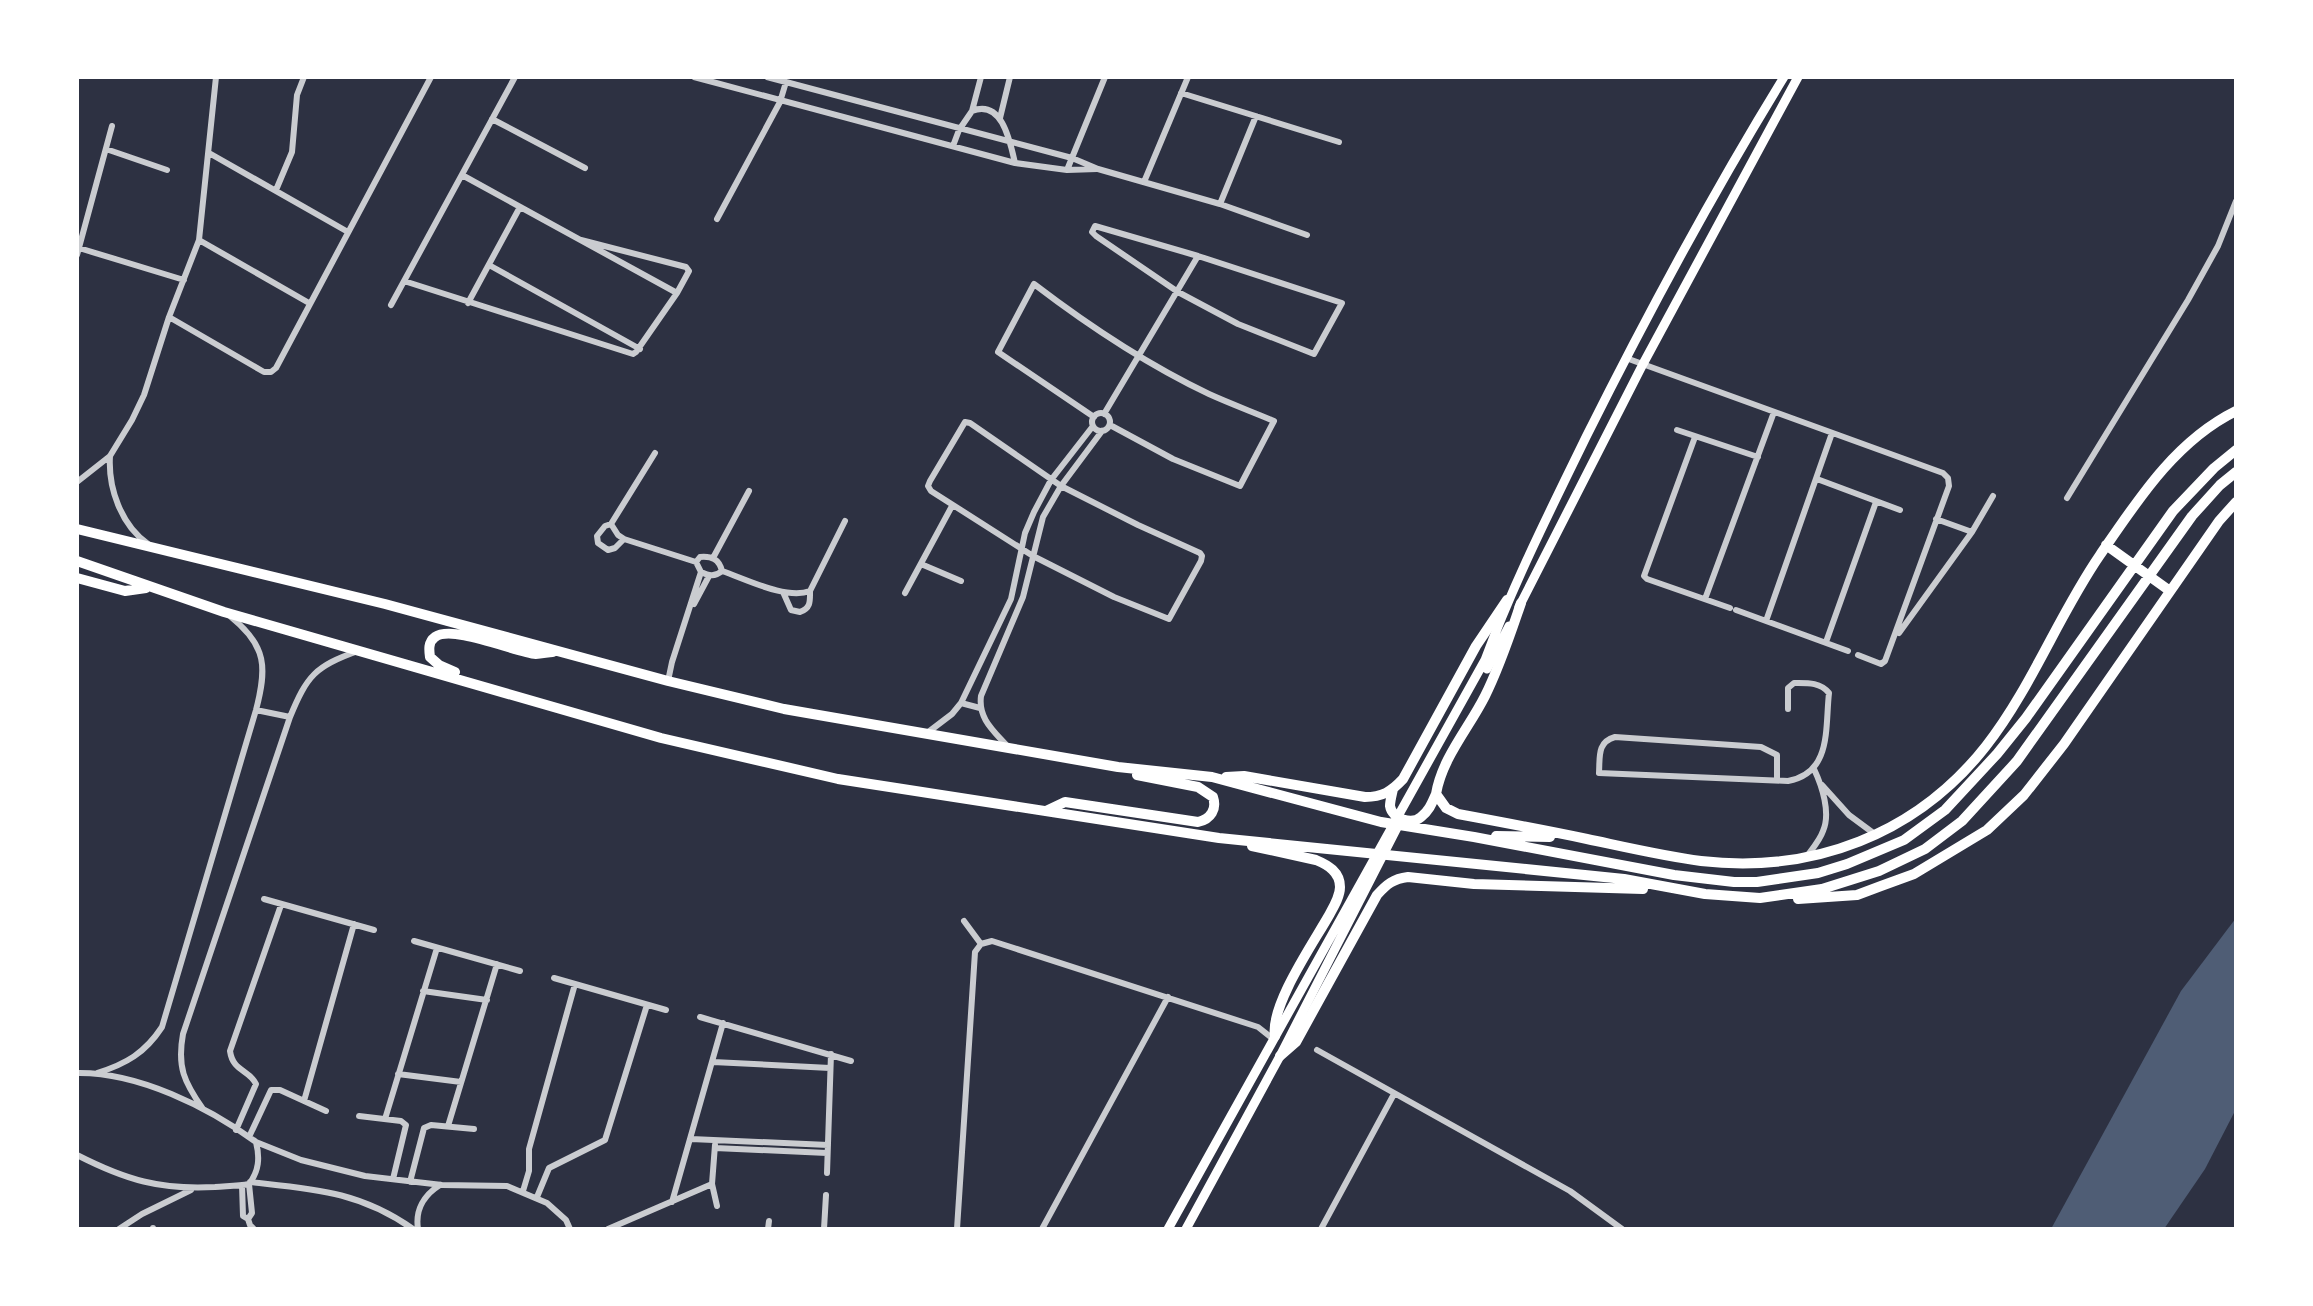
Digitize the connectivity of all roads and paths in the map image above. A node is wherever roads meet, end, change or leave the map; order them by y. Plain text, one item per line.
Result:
1 (216, 77) edge
2 (304, 77) edge
3 (431, 77) edge
4 (515, 77) edge
5 (694, 77) edge
6 (767, 77) edge
7 (981, 77) edge
8 (1010, 77) edge
9 (1105, 77) edge
10 (1188, 77) edge
11 (1784, 77) edge
12 (1798, 77) edge
13 (786, 82) junction
14 (1181, 93) junction
15 (1774, 94) junction
16 (1785, 99) junction
17 (780, 102) junction
18 (972, 111) junction
19 (1256, 116) junction
20 (1000, 118) junction
21 (492, 119) junction
22 (112, 126) dead end
23 (959, 130) junction
24 (1339, 142) dead end
25 (1010, 143) junction
26 (953, 146) junction
27 (106, 149) junction
28 (209, 153) junction
29 (1072, 158) junction
30 (1015, 163) junction
31 (584, 168) dead end
32 (1098, 169) junction
33 (167, 170) dead end
34 (1067, 170) junction
35 (461, 175) junction
36 (1144, 182) junction
37 (276, 190) junction
38 (2236, 201) edge
39 (1220, 204) junction
40 (520, 207) junction
41 (717, 219) dead end
42 (348, 232) junction
43 (1307, 235) dead end
44 (199, 240) junction
45 (581, 240) junction
46 (78, 252) edge
47 (1198, 256) junction
48 (489, 265) junction
49 (184, 280) junction
50 (404, 281) junction
51 (1178, 292) junction
52 (677, 293) junction
53 (309, 303) junction
54 (468, 303) junction
55 (391, 306) dead end
56 (169, 317) junction
57 (640, 349) junction
58 (1139, 356) junction
59 (1626, 358) junction
60 (1643, 364) junction
61 (2236, 411) edge
62 (1774, 412) junction
63 (1104, 414) junction
64 (1094, 416) junction
65 (1110, 425) junction
66 (1093, 426) junction
67 (1677, 430) dead end
68 (1102, 431) junction
69 (1832, 433) junction
70 (1695, 437) junction
71 (2236, 450) edge
72 (654, 453) dead end
73 (110, 456) junction
74 (1758, 457) junction
75 (2236, 472) edge
76 (1817, 479) junction
77 (1051, 480) junction
78 (77, 482) edge
79 (1061, 485) junction
80 (749, 491) dead end
81 (1993, 496) dead end
82 (2067, 498) dead end
83 (1877, 502) junction
84 (2236, 502) edge
85 (953, 506) junction
86 (1900, 510) dead end
87 (1937, 519) junction
88 (845, 521) dead end
89 (611, 524) junction
90 (77, 529) edge
91 (1972, 532) junction
92 (624, 539) junction
93 (2110, 548) junction
94 (156, 549) junction
95 (1021, 550) junction
96 (1033, 556) junction
97 (713, 558) junction
98 (77, 561) edge
99 (696, 562) junction
100 (921, 564) junction
101 (722, 571) junction
102 (77, 578) edge
103 (704, 578) junction
104 (961, 582) dead end
105 (148, 587) junction
106 (2168, 589) junction
107 (810, 591) junction
108 (783, 592) junction
109 (905, 593) dead end
110 (1507, 600) junction
111 (1705, 600) junction
112 (1521, 603) junction
113 (224, 612) junction
114 (1766, 621) junction
115 (992, 641) junction
116 (1893, 641) junction
117 (1826, 642) junction
118 (1001, 646) junction
119 (358, 651) junction
120 (559, 651) junction
121 (1848, 651) dead end
122 (1858, 655) dead end
123 (668, 681) junction
124 (544, 703) junction
125 (961, 703) junction
126 (980, 708) junction
127 (1788, 709) dead end
128 (257, 710) junction
129 (290, 717) junction
130 (926, 734) junction
131 (1009, 748) junction
132 (1118, 767) junction
133 (1814, 769) junction
134 (1212, 777) junction
135 (1777, 780) junction
136 (1821, 785) junction
137 (1393, 789) junction
138 (1436, 794) junction
139 (1408, 802) junction
140 (1046, 811) junction
141 (1474, 836) junction
142 (1877, 836) junction
143 (1219, 838) junction
144 (1588, 839) junction
145 (1806, 857) junction
146 (1370, 871) junction
147 (1682, 890) junction
148 (1760, 898) junction
149 (264, 899) dead end
150 (282, 905) junction
151 (964, 920) dead end
152 (354, 924) junction
153 (374, 930) dead end
154 (414, 941) dead end
155 (981, 944) junction
156 (437, 948) junction
157 (497, 964) junction
158 (520, 971) dead end
159 (554, 978) dead end
160 (575, 984) junction
161 (423, 991) junction
162 (1168, 997) junction
163 (486, 1000) junction
164 (647, 1004) junction
165 (666, 1010) dead end
166 (700, 1017) dead end
167 (723, 1023) junction
168 (1276, 1034) junction
169 (1317, 1050) dead end
170 (831, 1054) junction
171 (1280, 1056) junction
172 (851, 1060) dead end
173 (713, 1062) junction
174 (830, 1069) junction
175 (77, 1073) edge
176 (97, 1073) junction
177 (398, 1074) junction
178 (461, 1082) junction
179 (1394, 1094) junction
180 (304, 1101) junction
181 (203, 1109) junction
182 (326, 1111) dead end
183 (359, 1116) dead end
184 (385, 1119) junction
185 (448, 1126) junction
186 (474, 1129) dead end
187 (236, 1130) junction
188 (249, 1137) junction
189 (691, 1139) junction
190 (715, 1140) junction
191 (256, 1142) junction
192 (828, 1145) junction
193 (715, 1148) junction
194 (827, 1153) junction
195 (77, 1155) edge
196 (827, 1173) dead end
197 (393, 1179) junction
198 (410, 1182) junction
199 (247, 1184) junction
200 (712, 1184) junction
201 (442, 1185) junction
202 (197, 1188) junction
203 (523, 1191) junction
204 (826, 1195) dead end
205 (537, 1197) junction
206 (672, 1202) junction
207 (718, 1206) dead end
208 (119, 1229) edge
209 (254, 1229) edge
210 (415, 1229) edge
211 (570, 1229) edge
212 (608, 1229) edge
213 (824, 1229) edge
214 (957, 1229) edge
215 (1042, 1229) edge
216 (1168, 1229) edge
217 (1186, 1229) edge
218 (1321, 1229) edge
219 (1622, 1229) edge

1 - 28 street
2 - 37 street
3 - 42 street
4 - 21 street
5 - 17 street
6 - 13 street
7 - 18 street
8 - 20 street
9 - 29 street
10 - 14 street
11 - 15 main road
12 - 16 main road
13 - 17 street
13 - 23 street
14 - 19 street
14 - 36 street
15 - 16 main road
15 - 59 main road
16 - 60 main road
17 - 26 street
17 - 41 street
18 - 20 street
18 - 23 street
19 - 24 street
19 - 39 street
20 - 25 street
21 - 31 street
21 - 35 street
22 - 27 street
23 - 25 street
23 - 26 street
25 - 29 street
25 - 30 street
26 - 30 street
27 - 33 street
27 - 46 street
28 - 37 street
28 - 44 street
29 - 32 street
29 - 34 street
30 - 34 street
32 - 34 street
32 - 36 street
35 - 40 street
35 - 50 street
36 - 39 street
37 - 42 street
38 - 82 street
39 - 43 street
40 - 45 street
40 - 48 street
42 - 53 street
44 - 49 street
44 - 53 street
45 - 52 street
45 - 52 street
46 - 49 street
47 - 51 street
47 - 51 street
47 - 51 street
48 - 54 street
48 - 57 street
49 - 56 street
50 - 54 street
50 - 55 street
51 - 58 street
52 - 57 street
53 - 56 street
54 - 57 street
56 - 73 street
58 - 63 street
58 - 64 street
58 - 65 street
59 - 60 street
59 - 110 main road
60 - 62 street
60 - 112 main road
61 - 93 highway
62 - 69 street
62 - 74 street
63 - 64 street
63 - 65 street
64 - 66 street
65 - 68 street
66 - 68 street
66 - 77 street
67 - 70 street
68 - 79 street
69 - 76 street
69 - 87 street
70 - 74 street
70 - 111 street
71 - 141 highway
72 - 89 street
73 - 78 street
73 - 94 street
74 - 111 street
75 - 148 highway
76 - 83 street
76 - 114 street
77 - 79 street
77 - 85 street
77 - 95 street
79 - 96 street
79 - 96 street
80 - 97 street
81 - 91 street
83 - 86 street
83 - 117 street
84 - 106 highway
85 - 95 street
85 - 100 street
87 - 91 street
87 - 116 street
88 - 107 street
89 - 92 street
89 - 92 street
90 - 94 highway
91 - 116 street
92 - 99 street
93 - 106 highway
93 - 142 highway
94 - 120 highway
95 - 96 street
95 - 115 street
96 - 118 street
97 - 99 street
97 - 101 street
98 - 105 highway
99 - 103 street
100 - 104 street
100 - 109 street
101 - 103 street
101 - 108 street
102 - 105 highway
103 - 123 street
105 - 113 highway
106 - 148 highway
107 - 108 street
107 - 108 street
110 - 137 highway
110 - 139 main road
111 - 114 street
112 - 138 highway
112 - 139 main road
113 - 119 highway
113 - 128 street
114 - 117 street
115 - 118 street
115 - 125 street
116 - 122 street
117 - 121 street
118 - 126 street
119 - 124 highway
119 - 129 street
120 - 123 highway
120 - 124 highway
123 - 130 highway
124 - 140 highway
125 - 126 street
125 - 130 street
126 - 131 street
127 - 133 street
128 - 129 street
128 - 176 street
129 - 181 street
130 - 131 highway
131 - 132 highway
132 - 134 highway
132 - 140 highway
133 - 135 street
133 - 136 street
134 - 137 highway
134 - 141 highway
135 - 135 street
136 - 142 street
136 - 145 street
137 - 138 highway
138 - 144 highway
139 - 146 main road
140 - 143 highway
141 - 144 highway
142 - 145 highway
143 - 147 highway
143 - 168 highway
144 - 145 highway
146 - 168 main road
146 - 171 main road
147 - 148 highway
147 - 171 highway
149 - 150 street
150 - 152 street
150 - 187 street
151 - 155 street
152 - 153 street
152 - 180 street
154 - 156 street
155 - 162 street
155 - 214 street
156 - 157 street
156 - 161 street
157 - 158 street
157 - 163 street
159 - 160 street
160 - 164 street
160 - 203 street
161 - 163 street
161 - 177 street
162 - 168 street
162 - 215 street
163 - 178 street
164 - 165 street
164 - 205 street
166 - 167 street
167 - 170 street
167 - 173 street
168 - 216 main road
169 - 179 street
170 - 172 street
170 - 174 street
171 - 217 main road
173 - 174 street
173 - 189 street
174 - 192 street
175 - 176 street
176 - 181 street
177 - 178 street
177 - 184 street
178 - 185 street
179 - 218 street
179 - 219 street
180 - 182 street
180 - 188 street
181 - 187 street
183 - 184 street
184 - 197 street
185 - 186 street
185 - 198 street
187 - 188 street
188 - 191 street
189 - 190 street
189 - 206 street
190 - 192 street
190 - 193 street
191 - 197 street
191 - 199 street
192 - 194 street
193 - 194 street
193 - 200 street
194 - 196 street
195 - 202 street
197 - 198 street
198 - 201 street
199 - 202 street
199 - 209 street
199 - 210 street
200 - 206 street
200 - 207 street
201 - 203 street
201 - 210 street
202 - 208 street
203 - 205 street
204 - 213 street
205 - 211 street
206 - 212 street

